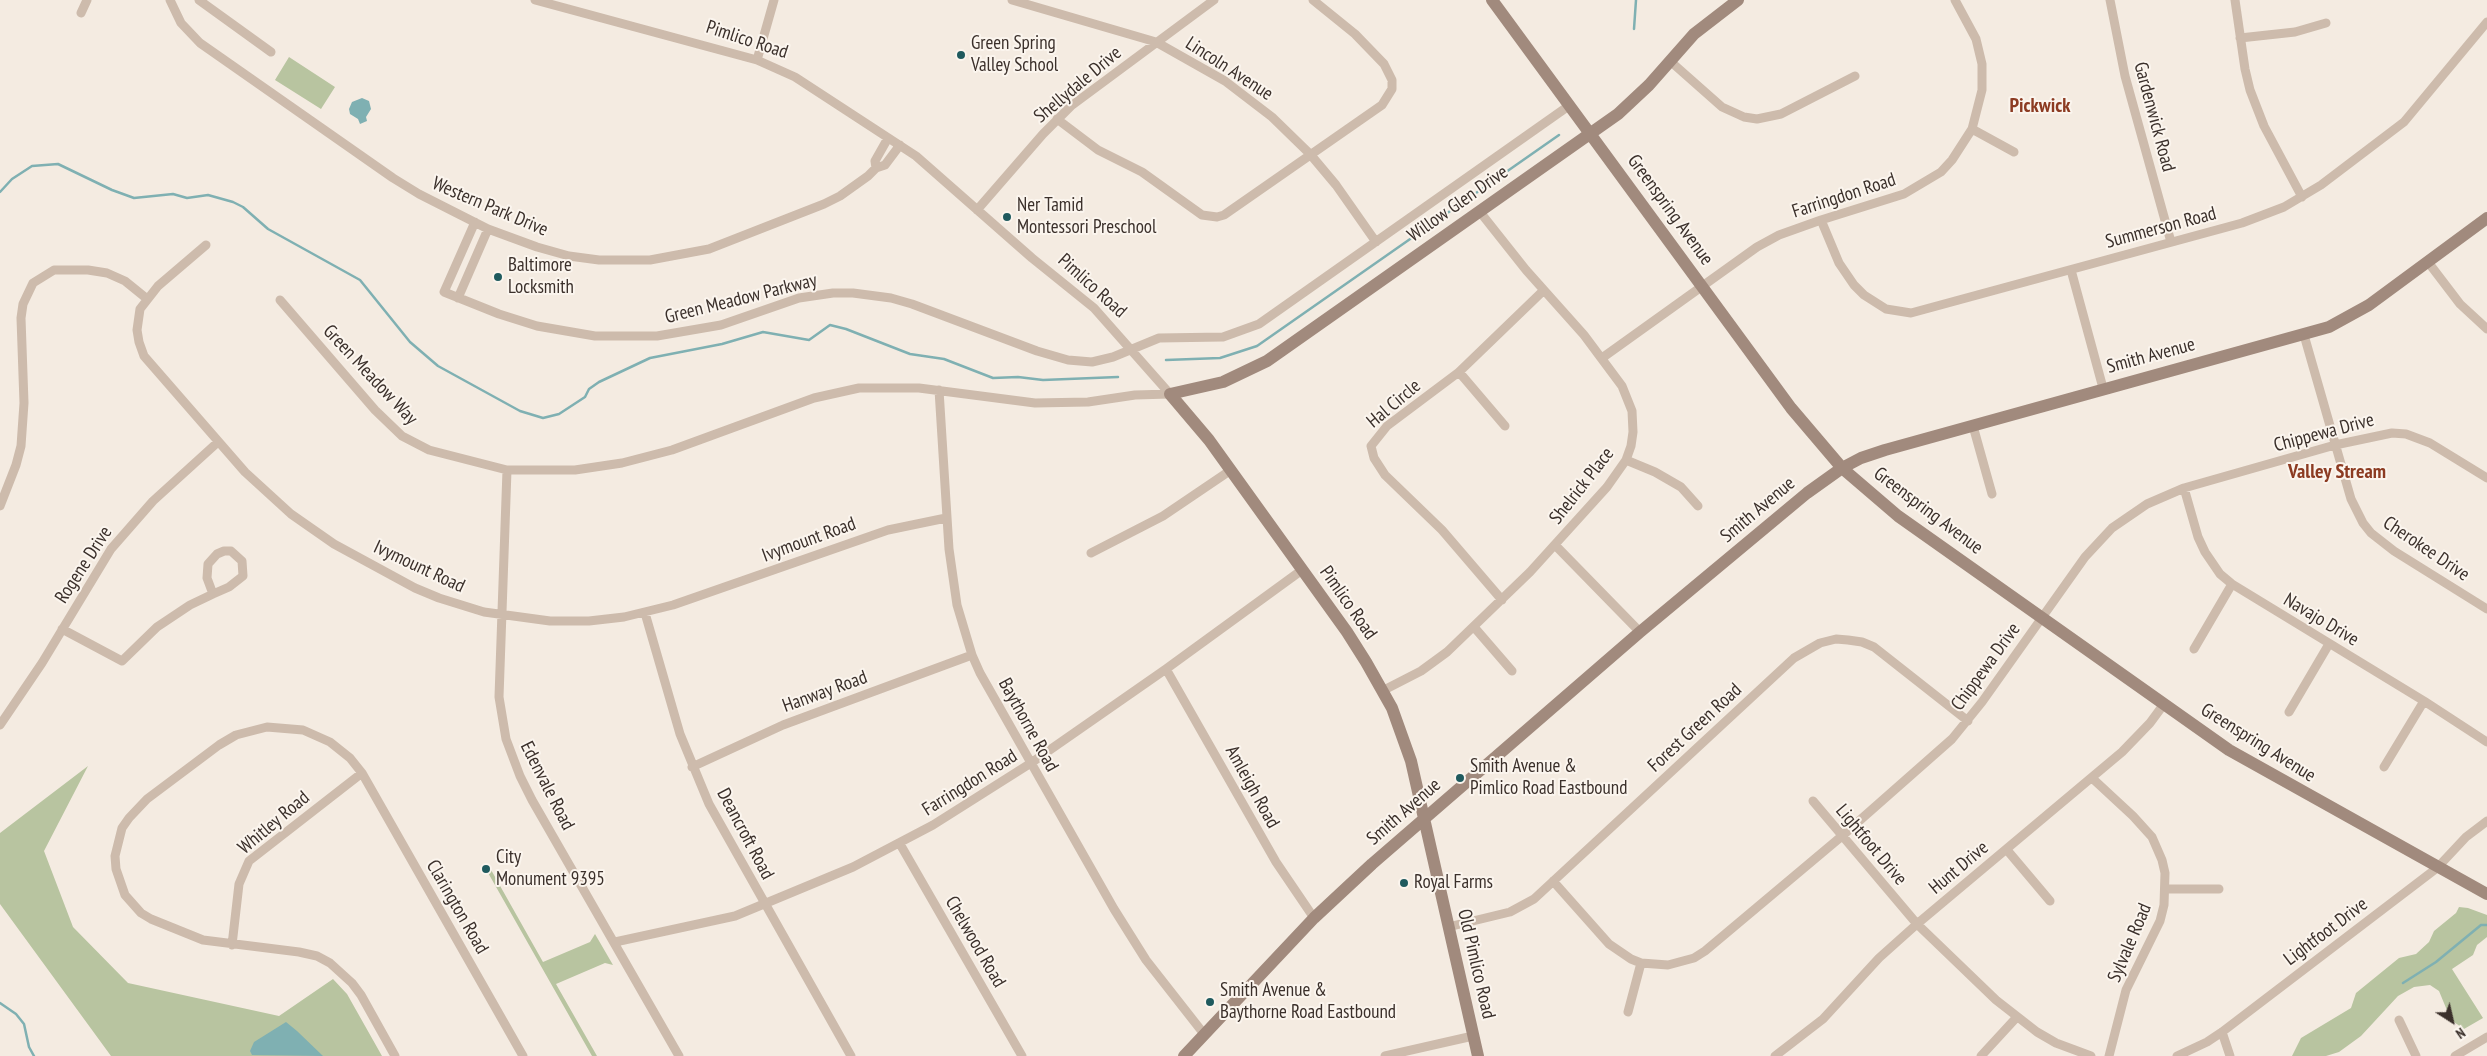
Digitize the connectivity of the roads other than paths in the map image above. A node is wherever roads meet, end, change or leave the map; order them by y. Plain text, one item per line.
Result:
1 (87, 0) edge
2 (170, 0) edge
3 (199, 0) edge
4 (535, 0) edge
5 (579, 0) edge
6 (774, 0) edge
7 (1012, 0) edge
8 (1214, 0) edge
9 (1313, 0) edge
10 (1492, 0) edge
11 (1738, 0) edge
12 (1955, 0) edge
13 (2110, 0) edge
14 (2235, 0) edge
15 (576, 10) junction
16 (82, 13) dead end
17 (2326, 22) dead end
18 (2487, 22) edge
19 (2240, 38) junction
20 (1156, 42) junction
21 (271, 52) dead end
22 (757, 60) junction
23 (1670, 61) junction
24 (1855, 76) dead end
25 (1570, 105) junction
26 (1057, 119) junction
27 (1972, 130) junction
28 (1591, 133) junction
29 (888, 138) junction
30 (900, 145) junction
31 (2014, 152) dead end
32 (1310, 154) junction
33 (876, 168) junction
34 (2302, 197) junction
35 (977, 210) junction
36 (1480, 212) junction
37 (2487, 218) edge
38 (1821, 220) junction
39 (475, 222) junction
40 (488, 229) junction
41 (1376, 242) junction
42 (2172, 242) junction
43 (206, 245) dead end
44 (2428, 262) junction
45 (2072, 270) junction
46 (1702, 285) junction
47 (1544, 290) junction
48 (146, 298) junction
49 (458, 298) junction
50 (280, 300) dead end
51 (2487, 329) edge
52 (2304, 335) junction
53 (1130, 350) junction
54 (1602, 358) junction
55 (1460, 372) junction
56 (2103, 388) junction
57 (939, 390) junction
58 (1170, 394) junction
59 (1505, 426) dead end
60 (1973, 426) junction
61 (218, 442) junction
62 (2334, 445) junction
63 (1626, 460) junction
64 (1842, 468) junction
65 (507, 470) junction
66 (1231, 470) junction
67 (2487, 478) edge
68 (2184, 488) junction
69 (1992, 494) dead end
70 (0, 506) edge
71 (1698, 506) dead end
72 (946, 518) junction
73 (1556, 546) junction
74 (1091, 553) dead end
75 (1302, 570) junction
76 (2232, 584) junction
77 (213, 594) junction
78 (1502, 600) junction
79 (2487, 609) edge
80 (645, 613) junction
81 (502, 615) junction
82 (2042, 617) junction
83 (1474, 627) junction
84 (62, 629) junction
85 (1640, 632) junction
86 (2329, 644) junction
87 (2194, 648) dead end
88 (972, 654) junction
89 (1166, 669) junction
90 (1512, 670) dead end
91 (1384, 690) junction
92 (2424, 701) junction
93 (2164, 704) junction
94 (2289, 712) dead end
95 (1968, 721) junction
96 (0, 726) edge
97 (2487, 742) edge
98 (1031, 764) junction
99 (692, 767) junction
100 (2384, 767) dead end
101 (362, 773) junction
102 (2092, 778) junction
103 (1813, 801) dead end
104 (2487, 821) edge
105 (1423, 822) junction
106 (1842, 836) junction
107 (900, 844) junction
108 (2007, 850) junction
109 (2436, 868) junction
110 (1554, 880) junction
111 (2166, 889) junction
112 (2219, 889) dead end
113 (2487, 894) edge
114 (2050, 901) dead end
115 (765, 904) junction
116 (1314, 918) junction
117 (1917, 924) junction
118 (1448, 927) junction
119 (615, 942) junction
120 (232, 945) junction
121 (1641, 962) junction
122 (1628, 1012) dead end
123 (2016, 1018) junction
124 (2399, 1020) dead end
125 (2222, 1032) junction
126 (1204, 1034) junction
127 (1473, 1036) junction
128 (2487, 1037) edge
129 (395, 1056) edge
130 (523, 1056) edge
131 (679, 1056) edge
132 (850, 1056) edge
133 (1022, 1056) edge
134 (1184, 1056) edge
135 (1386, 1056) edge
136 (1478, 1056) edge
137 (1775, 1056) edge
138 (1981, 1056) edge
139 (2091, 1056) edge
140 (2109, 1056) edge
141 (2177, 1056) edge
142 (2230, 1056) edge
143 (2416, 1056) edge
144 (2455, 1056) edge

1 - 16 street
2 - 39 street, Western Park Drive
3 - 21 street
4 - 15 street, Pimlico Road
5 - 15 street
6 - 22 street
7 - 20 street, Lincoln Avenue
8 - 20 street, Shellydale Drive
9 - 32 street
10 - 25 main road, Greenspring Avenue
11 - 23 main road, Willow Glen Drive
12 - 27 street, Farringdon Road
13 - 42 street, Gardenwick Road
14 - 19 street
15 - 22 street, Pimlico Road
17 - 19 street
18 - 34 street, Summerson Road
19 - 34 street
20 - 26 street, Shellydale Drive
20 - 32 street, Lincoln Avenue
22 - 29 street, Pimlico Road
23 - 24 street
23 - 28 main road, Willow Glen Drive
25 - 28 main road, Greenspring Avenue
25 - 41 street, Willow Glen Drive
26 - 32 street
26 - 35 street, Shellydale Drive
27 - 31 street
27 - 38 street, Farringdon Road
28 - 36 main road, Willow Glen Drive
28 - 46 main road, Greenspring Avenue
29 - 30 street, Pimlico Road
29 - 33 street
30 - 33 street, Western Park Drive
30 - 35 street, Pimlico Road
32 - 41 street, Lincoln Avenue
33 - 40 street, Western Park Drive
34 - 42 street, Summerson Road
35 - 53 street, Pimlico Road
36 - 47 street, Shelrick Place
36 - 58 main road, Willow Glen Drive
37 - 44 main road, Smith Avenue
38 - 45 street, Summerson Road
38 - 46 street, Farringdon Road
39 - 40 street, Western Park Drive
39 - 49 street, Green Meadow Parkway
40 - 49 street
41 - 53 street, Willow Glen Drive
42 - 45 street, Summerson Road
43 - 48 street
44 - 51 street
44 - 52 main road, Smith Avenue
45 - 56 street
46 - 54 street, Farringdon Road
46 - 64 main road, Greenspring Avenue
47 - 54 street, Shelrick Place
47 - 55 street, Hal Circle
48 - 61 street, Ivymount Road
48 - 70 street
49 - 53 street, Green Meadow Parkway
50 - 65 street, Green Meadow Way
52 - 56 main road, Smith Avenue
52 - 62 street, Cherokee Drive
53 - 58 street, Pimlico Road
54 - 63 street, Shelrick Place
55 - 59 street
55 - 78 street, Hal Circle
56 - 60 main road, Smith Avenue
57 - 58 street
57 - 65 street
57 - 72 street, Baythorne Road
58 - 66 main road, Pimlico Road
60 - 64 main road, Smith Avenue
60 - 69 street
61 - 81 street, Ivymount Road
61 - 84 street, Rogene Drive
62 - 67 street, Chippewa Drive
62 - 68 street, Chippewa Drive
62 - 79 street, Cherokee Drive
63 - 71 street
63 - 73 street, Shelrick Place
64 - 82 main road, Greenspring Avenue
64 - 85 main road, Smith Avenue
65 - 81 street, Edenvale Road
66 - 74 street
66 - 75 main road, Pimlico Road
68 - 76 street, Navajo Drive
68 - 82 street, Chippewa Drive
72 - 80 street, Ivymount Road
72 - 88 street, Baythorne Road
73 - 78 street, Shelrick Place
73 - 85 street
75 - 89 street, Farringdon Road
75 - 91 main road, Pimlico Road
76 - 86 street, Navajo Drive
76 - 87 street
77 - 77 street
77 - 84 street
78 - 83 street, Shelrick Place
80 - 81 street, Ivymount Road
80 - 99 street, Deancroft Road
81 - 119 street, Edenvale Road
82 - 93 main road, Greenspring Avenue
82 - 95 street, Chippewa Drive
83 - 90 street
83 - 91 street, Shelrick Place
84 - 96 street, Rogene Drive
85 - 105 main road, Smith Avenue
86 - 92 street, Navajo Drive
86 - 94 street
88 - 98 street, Baythorne Road
88 - 99 street, Hanway Road
89 - 98 street, Farringdon Road
89 - 116 street, Amleigh Road
91 - 105 main road, Pimlico Road
92 - 97 street, Navajo Drive
92 - 100 street
93 - 102 street, Hunt Drive
93 - 109 main road, Greenspring Avenue
95 - 106 street, Chippewa Drive
95 - 110 street, Forest Green Road
98 - 107 street, Farringdon Road
98 - 126 street, Baythorne Road
99 - 115 street, Deancroft Road
101 - 120 street, Whitley Road
101 - 120 street, Clarington Road
101 - 130 street, Clarington Road
102 - 108 street, Hunt Drive
102 - 111 street, Sylvale Road
103 - 106 street, Lightfoot Drive
104 - 109 street, Lightfoot Drive
105 - 116 main road, Smith Avenue
105 - 118 main road, Old Pimlico Road
106 - 117 street, Lightfoot Drive
106 - 121 street, Chippewa Drive
107 - 115 street, Farringdon Road
107 - 133 street, Chelwood Road
108 - 114 street
108 - 117 street, Hunt Drive
109 - 113 main road, Greenspring Avenue
109 - 125 street, Lightfoot Drive
110 - 118 street, Forest Green Road
110 - 121 street, Chippewa Drive
111 - 112 street
111 - 140 street, Sylvale Road
115 - 119 street, Farringdon Road
115 - 132 street, Deancroft Road
116 - 126 main road, Smith Avenue
117 - 123 street, Lightfoot Drive
117 - 137 street, Hunt Drive
118 - 127 main road, Old Pimlico Road
119 - 131 street, Edenvale Road
120 - 129 street, Clarington Road
121 - 122 street
123 - 138 street
123 - 139 street, Lightfoot Drive
124 - 143 street
125 - 141 street, Lightfoot Drive
125 - 142 street
126 - 134 main road, Smith Avenue
127 - 135 street
127 - 136 main road, Old Pimlico Road
128 - 144 street

